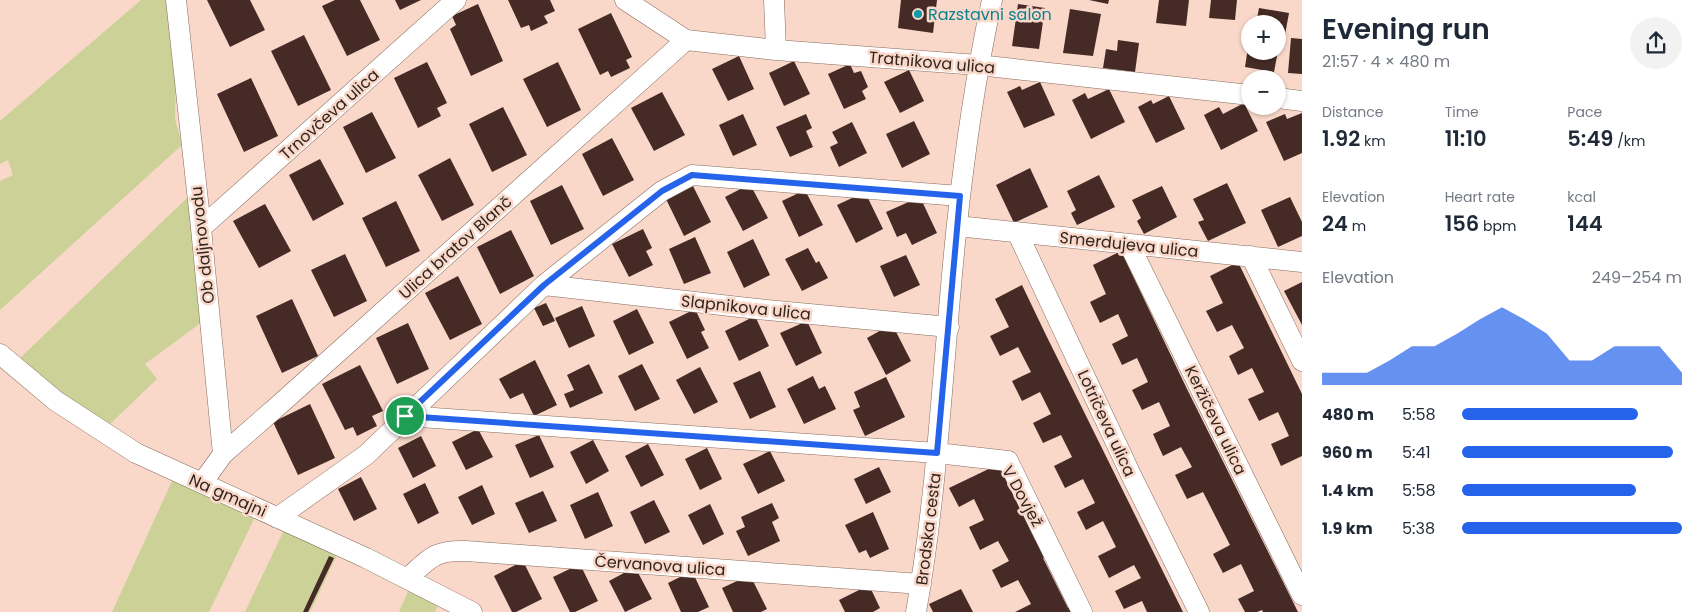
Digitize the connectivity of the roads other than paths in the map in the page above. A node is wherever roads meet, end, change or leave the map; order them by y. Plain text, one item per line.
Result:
1 (456, 0) edge
2 (625, 0) edge
3 (774, 0) edge
4 (992, 0) edge
5 (178, 1) edge
6 (686, 40) junction
7 (776, 50) junction
8 (978, 65) junction
9 (1241, 94) edge
10 (1286, 99) edge
11 (1302, 101) edge
12 (960, 196) junction
13 (957, 226) junction
14 (201, 228) junction
15 (1017, 232) junction
16 (1129, 244) junction
17 (1251, 256) junction
18 (1302, 262) edge
19 (544, 285) junction
20 (949, 327) junction
21 (0, 354) edge
22 (1302, 361) edge
23 (405, 416) junction
24 (937, 453) junction
25 (223, 454) junction
26 (202, 483) junction
27 (277, 518) junction
28 (408, 578) junction
29 (921, 584) junction
30 (1302, 595) edge
31 (472, 612) edge
32 (916, 612) edge
33 (1082, 612) edge
34 (1199, 612) edge

1 - 14 street, Trnovčeva ulica
2 - 6 street, Tratnikova ulica
3 - 7 street
4 - 8 street, Brodska cesta
5 - 14 street, Ob daljnovodu
6 - 7 street, Tratnikova ulica
6 - 25 street, Ulica bratov Blanč
7 - 8 street, Tratnikova ulica
8 - 9 street, Tratnikova ulica
8 - 12 street, Brodska cesta
10 - 11 street
12 - 13 street, Brodska cesta
12 - 19 street
13 - 15 street, Smerdujeva ulica
13 - 20 street, Brodska cesta
14 - 25 street, Ob daljnovodu
15 - 16 street, Smerdujeva ulica
15 - 34 street, Lotričeva ulica
16 - 17 street, Smerdujeva ulica
16 - 30 street, Keržičeva ulica
17 - 18 street, Smerdujeva ulica
17 - 22 street
19 - 20 street, Slapnikova ulica
19 - 23 street
20 - 24 street, Brodska cesta
21 - 26 street, Na gmajni
23 - 24 street, V Dovjež
23 - 27 street
24 - 29 street, Brodska cesta
24 - 33 street, V Dovjež
25 - 26 street
26 - 27 street, Na gmajni
27 - 28 street, Na gmajni
28 - 29 street, Červanova ulica
28 - 31 street, Na gmajni
29 - 32 street, Brodska cesta

